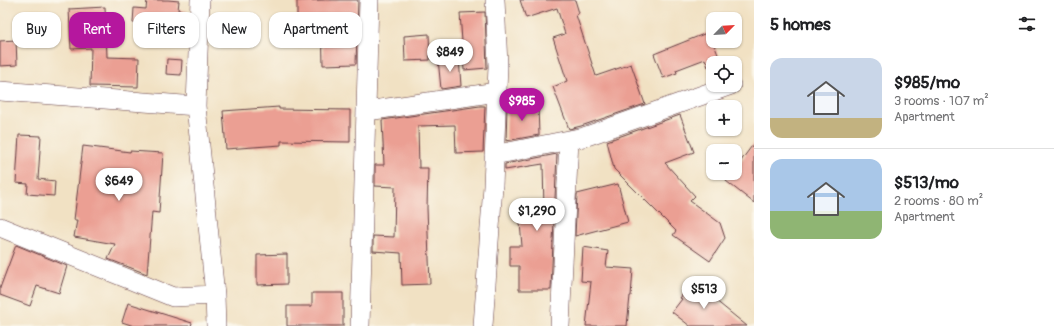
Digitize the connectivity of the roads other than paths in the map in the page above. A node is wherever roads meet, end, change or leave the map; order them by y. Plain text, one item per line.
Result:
1 (200, 0) edge
2 (369, 0) edge
3 (495, 0) edge
4 (0, 91) edge
5 (497, 92) junction
6 (712, 92) edge
7 (196, 106) junction
8 (367, 111) junction
9 (569, 140) junction
10 (494, 155) junction
11 (0, 227) edge
12 (215, 295) junction
13 (216, 326) edge
14 (360, 326) edge
15 (483, 326) edge
16 (560, 326) edge

1 - 7 street
2 - 8 street
3 - 5 street
4 - 7 street
5 - 8 street
5 - 10 street
6 - 9 street
7 - 12 street
8 - 14 street
9 - 10 street
9 - 16 street
10 - 15 street
11 - 12 street
12 - 13 street

